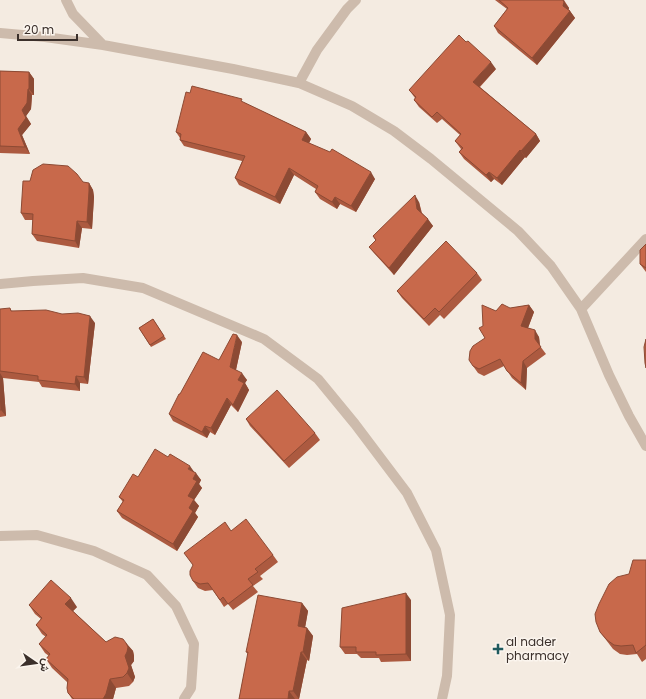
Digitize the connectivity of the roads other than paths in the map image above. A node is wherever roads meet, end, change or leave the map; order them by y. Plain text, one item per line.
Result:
1 (66, 0) edge
2 (356, 0) edge
3 (0, 33) edge
4 (103, 45) junction
5 (299, 83) junction
6 (646, 239) edge
7 (0, 284) edge
8 (581, 309) junction
9 (646, 446) edge
10 (0, 536) edge
11 (184, 699) edge
12 (442, 699) edge

1 - 4 street
2 - 5 street
3 - 4 street
4 - 5 street
5 - 8 street
6 - 8 street
7 - 12 street
8 - 9 street
10 - 11 street

